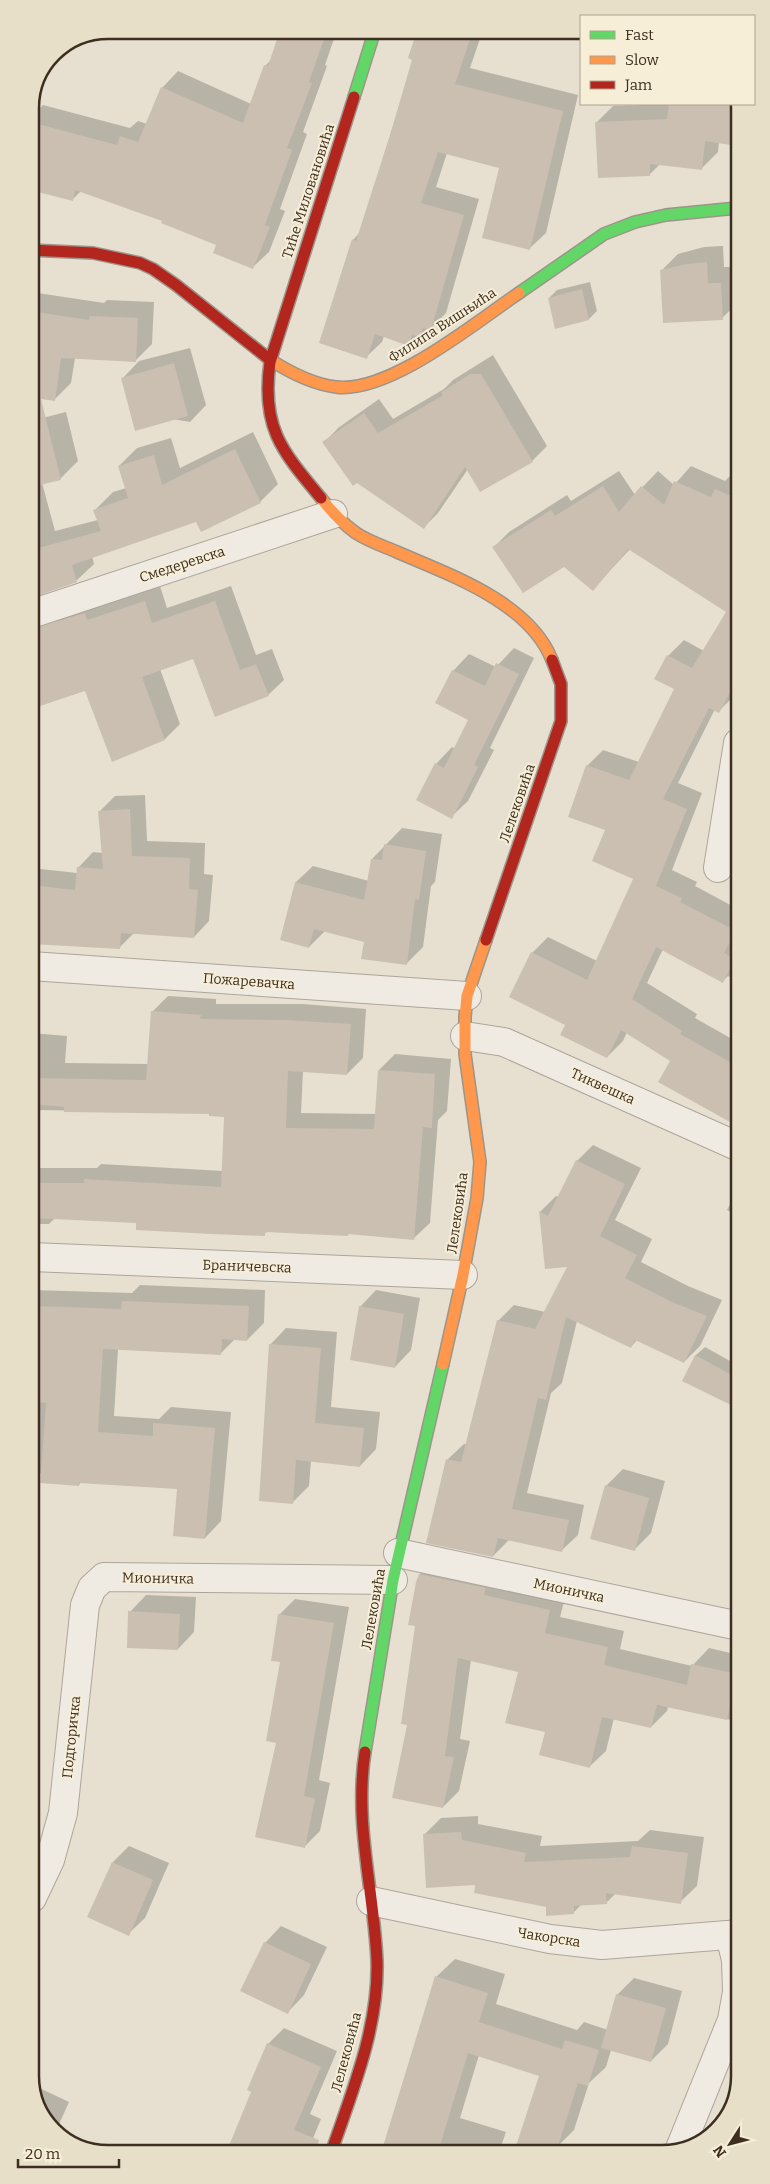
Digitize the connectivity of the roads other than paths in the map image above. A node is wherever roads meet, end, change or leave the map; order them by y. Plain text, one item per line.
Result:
1 (372, 39) edge
2 (731, 209) edge
3 (39, 251) edge
4 (270, 362) junction
5 (333, 514) junction
6 (39, 611) edge
7 (731, 787) edge
8 (718, 868) dead end
9 (39, 967) edge
10 (467, 996) junction
11 (465, 1036) junction
12 (731, 1143) edge
13 (39, 1257) edge
14 (463, 1275) junction
15 (398, 1553) junction
16 (104, 1577) joint
17 (393, 1580) junction
18 (731, 1624) edge
19 (39, 1883) edge
20 (372, 1901) junction
21 (731, 1934) edge
22 (731, 2022) edge
23 (683, 2142) edge
24 (334, 2145) edge

1 - 4 street, Тиће Миловановића
2 - 4 street, Филипа Вишњића
3 - 4 street, Филипа Вишњића
4 - 5 street, Лелековића
5 - 6 street, Смедеревска
5 - 10 street, Лелековића
7 - 8 street
9 - 10 street, Пожаревачка
10 - 11 street, Лелековића
11 - 12 street, Тиквешка
11 - 14 street, Лелековића
13 - 14 street, Браничевска
14 - 15 street, Лелековића
15 - 17 street, Лелековића
15 - 18 street, Мионичка
16 - 17 street, Мионичка
16 - 19 street, Подгоричка
17 - 20 street, Лелековића
20 - 21 street, Чакорска
20 - 24 street, Лелековића
22 - 23 street, Чакорска

